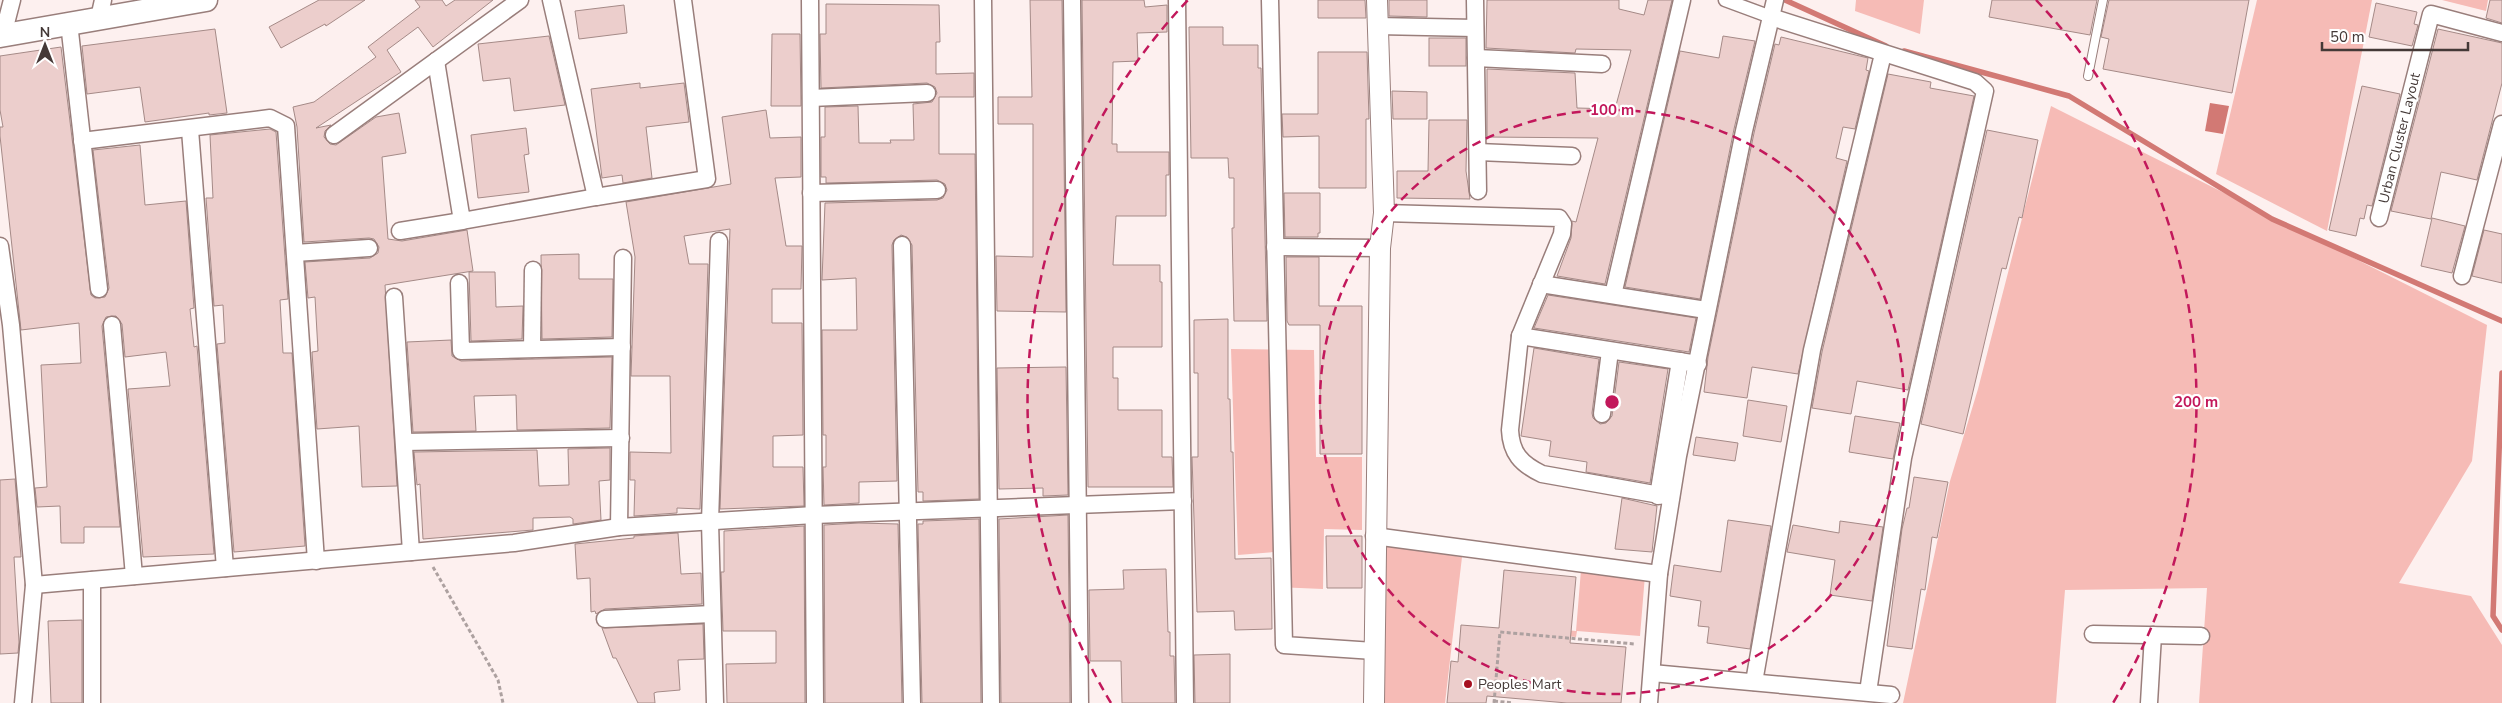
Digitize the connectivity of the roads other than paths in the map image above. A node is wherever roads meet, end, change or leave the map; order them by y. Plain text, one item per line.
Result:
1 (12, 0) edge
2 (206, 0) edge
3 (520, 0) edge
4 (551, 0) edge
5 (683, 0) edge
6 (810, 0) edge
7 (983, 0) edge
8 (1072, 0) edge
9 (1177, 0) edge
10 (1270, 0) edge
11 (1377, 0) edge
12 (1475, 0) edge
13 (1682, 0) edge
14 (1725, 0) edge
15 (1775, 0) edge
16 (2102, 0) edge
17 (101, 9) edge
18 (1771, 17) junction
19 (69, 23) junction
20 (1377, 26) junction
21 (1475, 28) junction
22 (2502, 33) edge
23 (2, 36) edge
24 (1883, 54) junction
25 (1476, 58) junction
26 (436, 61) junction
27 (1602, 64) dead end
28 (2088, 76) dead end
29 (927, 93) dead end
30 (811, 98) junction
31 (2502, 124) edge
32 (190, 130) junction
33 (334, 135) dead end
34 (82, 141) junction
35 (1478, 152) junction
36 (1572, 156) dead end
37 (937, 190) dead end
38 (1478, 191) dead end
39 (811, 192) junction
40 (596, 197) junction
41 (1384, 212) junction
42 (2379, 218) dead end
43 (462, 221) junction
44 (400, 231) dead end
45 (719, 241) dead end
46 (0, 246) edge
47 (902, 246) dead end
48 (1275, 247) junction
49 (369, 248) dead end
50 (1380, 248) junction
51 (295, 253) junction
52 (623, 258) dead end
53 (533, 270) dead end
54 (2462, 276) dead end
55 (459, 283) dead end
56 (1541, 284) junction
57 (99, 289) dead end
58 (1613, 295) junction
59 (394, 298) dead end
60 (1706, 310) junction
61 (112, 325) dead end
62 (1520, 336) junction
63 (622, 346) junction
64 (532, 350) junction
65 (1610, 351) junction
66 (1680, 361) junction
67 (1698, 364) junction
68 (1602, 414) dead end
69 (621, 438) junction
70 (404, 442) junction
71 (1664, 497) junction
72 (1183, 501) junction
73 (1077, 506) junction
74 (988, 510) junction
75 (908, 512) junction
76 (814, 515) junction
77 (710, 522) junction
78 (619, 527) junction
79 (1374, 536) junction
80 (417, 552) junction
81 (316, 561) junction
82 (225, 568) junction
83 (1659, 574) junction
84 (134, 576) junction
85 (92, 580) junction
86 (34, 585) junction
87 (712, 614) junction
88 (605, 619) dead end
89 (2093, 634) dead end
90 (2154, 635) junction
91 (2201, 636) dead end
92 (1374, 651) junction
93 (1652, 673) junction
94 (1754, 682) junction
95 (1868, 692) junction
96 (1891, 695) dead end
97 (23, 703) edge
98 (92, 703) edge
99 (714, 703) edge
100 (815, 703) edge
101 (912, 703) edge
102 (991, 703) edge
103 (1080, 703) edge
104 (1185, 703) edge
105 (1374, 703) edge
106 (1649, 703) edge
107 (2149, 703) edge

1 - 23 street
2 - 17 main road
3 - 26 street
4 - 40 street
5 - 40 street
6 - 30 street
7 - 74 street
8 - 73 street
9 - 72 street
10 - 48 street
11 - 20 street
12 - 21 street
13 - 58 street
14 - 18 street
15 - 18 street
16 - 28 lane
17 - 19 main road
18 - 24 street
18 - 60 street
19 - 23 main road
19 - 34 street
20 - 21 street
20 - 41 street
21 - 25 street
22 - 42 street, Urban Cluster Layout
24 - 94 street
24 - 95 street
25 - 27 street
25 - 35 street
26 - 33 street
26 - 43 street
29 - 30 street
30 - 39 street
31 - 54 street
32 - 34 street
32 - 51 street
32 - 82 street
34 - 57 street
35 - 36 street
35 - 38 street
37 - 39 street
39 - 76 street
40 - 43 street
41 - 50 street
41 - 56 street
43 - 44 street
45 - 77 street
46 - 86 street
47 - 75 street
48 - 50 street
48 - 92 street
49 - 51 street
50 - 79 street
51 - 81 street
52 - 63 street
53 - 64 street
55 - 64 street
56 - 58 street
56 - 62 street
58 - 60 street
59 - 70 street
60 - 67 street
61 - 84 street
62 - 65 street
62 - 71 street
63 - 64 street
63 - 69 street
65 - 66 street
65 - 68 street
66 - 67 street
66 - 71 street
67 - 71 street
69 - 70 street
69 - 78 street
70 - 80 street
71 - 83 street
72 - 73 street
72 - 104 street
73 - 74 street
73 - 103 street
74 - 75 street
74 - 102 street
75 - 76 street
75 - 101 street
76 - 77 street
76 - 100 street
77 - 78 street
77 - 87 street
78 - 80 street
79 - 83 street
79 - 92 street
80 - 81 street
81 - 82 street
82 - 84 street
83 - 93 street
84 - 85 street
85 - 86 street
85 - 98 street
86 - 97 street
87 - 88 street
87 - 99 street
89 - 90 street
90 - 91 street
90 - 107 street
92 - 105 street
93 - 94 street
93 - 106 street
94 - 95 street
95 - 96 street

